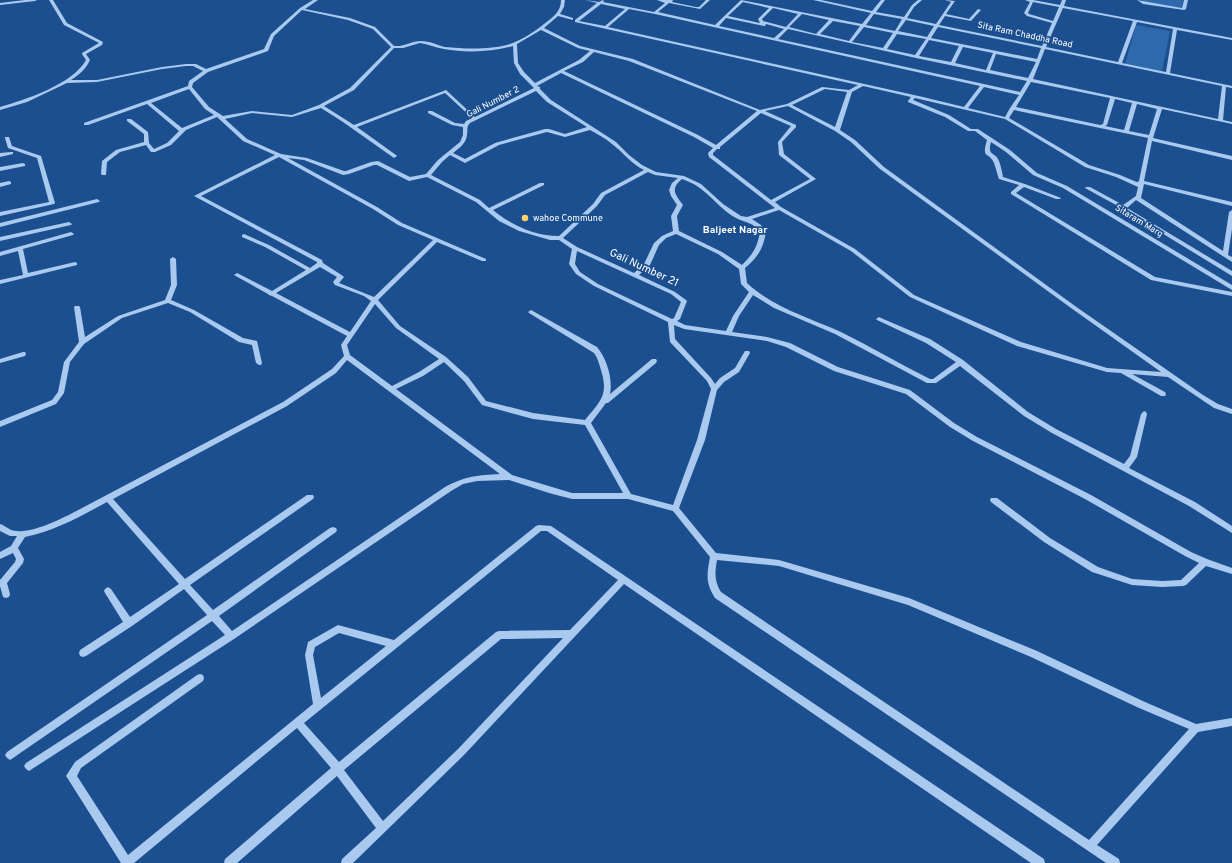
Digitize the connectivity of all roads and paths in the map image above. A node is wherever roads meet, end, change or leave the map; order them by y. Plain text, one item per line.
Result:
1 (35, 0) edge
2 (51, 0) edge
3 (316, 0) edge
4 (564, 0) edge
5 (587, 0) edge
6 (659, 0) edge
7 (708, 0) edge
8 (743, 0) edge
9 (815, 0) edge
10 (883, 0) edge
11 (920, 0) edge
12 (950, 0) edge
13 (1027, 0) edge
14 (1064, 0) edge
15 (1139, 0) edge
16 (1186, 0) edge
17 (602, 1) edge
18 (670, 1) edge
19 (1032, 1) junction
20 (0, 4) edge
21 (1061, 6) junction
22 (772, 7) junction
23 (628, 8) junction
24 (301, 9) junction
25 (979, 10) dead end
26 (874, 12) junction
27 (655, 13) junction
28 (801, 13) junction
29 (558, 15) junction
30 (944, 15) junction
31 (726, 17) junction
32 (905, 18) junction
33 (572, 19) dead end
34 (832, 19) junction
35 (1135, 21) junction
36 (1054, 22) junction
37 (937, 25) junction
38 (863, 26) junction
39 (606, 27) junction
40 (715, 27) junction
41 (1175, 28) junction
42 (542, 29) junction
43 (785, 29) junction
44 (895, 31) junction
45 (818, 34) junction
46 (930, 39) junction
47 (1232, 39) edge
48 (775, 40) junction
49 (850, 42) junction
50 (515, 44) junction
51 (962, 45) junction
52 (1043, 46) junction
53 (393, 47) junction
54 (884, 50) junction
55 (592, 51) junction
56 (995, 52) junction
57 (916, 57) junction
58 (1039, 61) junction
59 (952, 64) junction
60 (1119, 64) junction
61 (206, 71) junction
62 (562, 72) junction
63 (987, 72) junction
64 (1168, 74) junction
65 (1030, 80) junction
66 (66, 82) junction
67 (862, 85) junction
68 (1224, 85) junction
69 (982, 86) junction
70 (1232, 86) edge
71 (190, 87) junction
72 (536, 87) junction
73 (850, 91) junction
74 (1021, 94) junction
75 (914, 96) junction
76 (1113, 97) junction
77 (147, 102) junction
78 (1135, 102) junction
79 (788, 105) junction
80 (321, 106) junction
81 (0, 108) edge
82 (1012, 108) junction
83 (1160, 108) junction
84 (965, 109) junction
85 (760, 110) junction
86 (430, 112) dead end
87 (220, 116) junction
88 (474, 118) junction
89 (1006, 118) junction
90 (129, 120) dead end
91 (1220, 121) junction
92 (86, 124) dead end
93 (1232, 124) edge
94 (465, 126) junction
95 (1096, 126) junction
96 (354, 127) junction
97 (590, 128) junction
98 (184, 129) junction
99 (837, 130) junction
100 (1126, 132) junction
101 (7, 138) dead end
102 (1150, 138) junction
103 (990, 140) junction
104 (147, 143) junction
105 (718, 148) junction
106 (12, 153) dead end
107 (450, 153) junction
108 (277, 154) junction
109 (0, 155) edge
110 (394, 156) dead end
111 (1232, 158) edge
112 (23, 165) dead end
113 (0, 169) edge
114 (647, 170) junction
115 (104, 174) dead end
116 (428, 175) junction
117 (682, 177) junction
118 (9, 183) dead end
119 (542, 184) dead end
120 (1140, 184) junction
121 (0, 185) edge
122 (1023, 185) junction
123 (1088, 188) dead end
124 (1137, 197) junction
125 (1058, 198) dead end
126 (97, 201) dead end
127 (771, 202) junction
128 (1232, 204) edge
129 (779, 208) junction
130 (1123, 208) junction
131 (489, 210) junction
132 (1232, 212) edge
133 (0, 214) edge
134 (747, 219) junction
135 (69, 224) dead end
136 (0, 225) edge
137 (676, 232) junction
138 (71, 234) dead end
139 (244, 236) dead end
140 (560, 238) junction
141 (0, 239) edge
142 (437, 239) junction
143 (20, 248) junction
144 (575, 248) junction
145 (1228, 253) edge
146 (0, 254) edge
147 (172, 259) dead end
148 (484, 260) dead end
149 (1232, 260) edge
150 (75, 264) dead end
151 (320, 264) junction
152 (742, 268) junction
153 (310, 270) junction
154 (1232, 274) edge
155 (236, 275) dead end
156 (635, 275) junction
157 (26, 276) junction
158 (0, 282) edge
159 (1232, 288) edge
160 (752, 293) junction
161 (271, 294) junction
162 (1232, 294) edge
163 (375, 300) junction
164 (168, 301) junction
165 (77, 307) dead end
166 (531, 312) dead end
167 (879, 318) dead end
168 (671, 322) junction
169 (728, 334) junction
170 (351, 335) junction
171 (82, 342) junction
172 (747, 352) dead end
173 (23, 354) dead end
174 (347, 356) junction
175 (444, 359) junction
176 (0, 361) edge
177 (654, 361) dead end
178 (961, 362) junction
179 (259, 363) dead end
180 (1121, 371) junction
181 (1169, 375) junction
182 (714, 388) junction
183 (391, 389) junction
184 (1163, 394) dead end
185 (601, 404) junction
186 (1232, 412) edge
187 (1144, 414) dead end
188 (588, 423) junction
189 (0, 424) edge
190 (1125, 468) junction
191 (509, 477) junction
192 (628, 496) junction
193 (310, 497) dead end
194 (108, 498) junction
195 (994, 500) dead end
196 (675, 509) junction
197 (0, 528) edge
198 (333, 530) dead end
199 (1232, 530) edge
200 (23, 534) junction
201 (14, 548) junction
202 (0, 556) edge
203 (714, 556) junction
204 (1205, 562) junction
205 (1232, 571) edge
206 (623, 580) junction
207 (184, 583) junction
208 (108, 591) dead end
209 (6, 594) dead end
210 (212, 616) junction
211 (129, 623) junction
212 (573, 634) junction
213 (231, 636) junction
214 (395, 644) junction
215 (83, 654) dead end
216 (200, 678) dead end
217 (318, 706) junction
218 (298, 722) junction
219 (1232, 722) edge
220 (1196, 728) junction
221 (10, 755) dead end
222 (29, 766) dead end
223 (338, 769) junction
224 (382, 828) junction
225 (1090, 846) junction
226 (126, 863) edge
227 (229, 863) edge
228 (346, 863) edge
229 (1040, 863) edge
230 (1115, 863) edge

1 - 20 street
2 - 66 street
3 - 24 street
4 - 29 street
5 - 17 street
6 - 18 street
7 - 18 street
8 - 22 street
8 - 31 street
9 - 26 street, Sita Ram Chaddha Road
10 - 26 street
11 - 32 street
12 - 30 street
13 - 19 street
14 - 21 street
15 - 16 street
17 - 23 street
17 - 39 street
18 - 27 street
19 - 21 street
19 - 36 street
21 - 35 street
21 - 36 street
22 - 28 street
22 - 43 street
23 - 27 street
23 - 39 street
24 - 53 street
24 - 61 street
25 - 30 street
26 - 32 street, Sita Ram Chaddha Road
26 - 38 street
27 - 40 street
28 - 34 street
28 - 43 street
29 - 33 street
29 - 42 street
30 - 37 street
31 - 40 street
31 - 43 street
32 - 37 street, Sita Ram Chaddha Road
32 - 44 street
34 - 38 street
34 - 45 street
35 - 41 street
35 - 60 street
36 - 52 street
37 - 46 street
37 - 52 street, Sita Ram Chaddha Road
38 - 44 street
38 - 49 street
39 - 67 street
40 - 48 street
41 - 47 street
41 - 64 street
42 - 50 street
42 - 55 street
43 - 45 street
43 - 48 street
44 - 46 street
44 - 54 street
45 - 49 street
46 - 51 street
46 - 57 street
48 - 69 street
49 - 54 street
50 - 53 street
50 - 72 street
51 - 56 street
51 - 59 street
52 - 58 street
52 - 60 street, Sita Ram Chaddha Road
53 - 80 street
54 - 57 street
55 - 62 street, Gali Number 2
55 - 85 street
56 - 58 street
56 - 63 street
57 - 59 street
58 - 65 street
59 - 63 street
60 - 64 street, Sita Ram Chaddha Road
61 - 66 street
61 - 71 street
62 - 72 street, Gali Number 2
62 - 105 street
63 - 65 street
64 - 68 street, Sita Ram Chaddha Road
65 - 74 street
65 - 76 street
66 - 81 street
67 - 73 street
67 - 75 street
68 - 70 street, Sita Ram Chaddha Road
68 - 91 street
69 - 74 street
69 - 84 street
71 - 77 street
71 - 87 street
72 - 88 street, Gali Number 2
72 - 97 street
73 - 79 street
73 - 99 street
74 - 82 street
75 - 84 street
75 - 103 street, Sitaram Marg
76 - 78 street
76 - 95 street
77 - 92 street
77 - 98 street
78 - 83 street
78 - 100 street
79 - 85 street
79 - 99 street
80 - 87 street
80 - 96 street
82 - 89 street
82 - 95 street
83 - 91 street
83 - 102 street
84 - 89 street
85 - 105 street
85 - 127 street
86 - 94 street
87 - 98 street
87 - 108 street
88 - 94 street, Gali Number 2
88 - 96 street
89 - 120 street
90 - 104 street
91 - 93 street
94 - 107 street, Gali Number 2
95 - 100 street
96 - 110 street
97 - 107 street
97 - 114 street
98 - 104 street
99 - 181 street
100 - 102 street
101 - 133 street
102 - 111 street
102 - 120 street
103 - 122 street
103 - 159 street, Sitaram Marg
104 - 115 street
105 - 127 street
106 - 109 street
107 - 116 street, Gali Number 2
108 - 116 street
108 - 142 street
108 - 151 street
112 - 113 street
114 - 117 street
114 - 140 street
116 - 131 street, Gali Number 21
117 - 134 street
117 - 137 street
118 - 121 street
119 - 131 street
120 - 124 street
120 - 128 street
122 - 125 street
122 - 162 street
123 - 130 street
124 - 130 street
124 - 145 street
126 - 136 street
127 - 129 street
129 - 134 street
129 - 180 street
130 - 154 street
131 - 140 street, Gali Number 21
132 - 145 street
134 - 152 street
135 - 141 street
137 - 152 street
137 - 156 street
138 - 143 street
139 - 153 street
140 - 144 street, Gali Number 21
142 - 148 street
142 - 163 street
143 - 146 street
143 - 157 street
144 - 156 street, Gali Number 21
144 - 168 street
145 - 149 street
147 - 164 street
150 - 157 street
151 - 153 street
151 - 163 street
152 - 160 street
153 - 161 street
155 - 161 street
156 - 168 street, Gali Number 21
157 - 158 street
160 - 169 street
160 - 178 street
161 - 170 street
163 - 170 street
163 - 175 street
164 - 171 street
164 - 179 street
165 - 171 street
166 - 185 street
167 - 178 street
168 - 169 street
168 - 182 street
169 - 204 street
170 - 174 street
171 - 189 street
172 - 182 street
173 - 176 street
174 - 183 street
174 - 194 street
175 - 183 street
175 - 188 street
177 - 185 street
178 - 190 street
180 - 181 street
180 - 184 street
181 - 186 street
182 - 196 street
183 - 191 street
185 - 188 street
187 - 190 street
188 - 192 street
190 - 199 street
191 - 192 street
191 - 213 street
192 - 196 street
193 - 207 street
194 - 200 street
194 - 207 street
195 - 204 street
196 - 203 street
197 - 200 street
198 - 210 street
200 - 201 street
201 - 202 street
201 - 209 street
203 - 220 street
203 - 225 street
204 - 205 street
206 - 212 street
206 - 214 street
206 - 229 street
207 - 210 street
207 - 211 street
208 - 211 street
210 - 213 street
210 - 221 street
211 - 215 street
212 - 223 street
212 - 224 street
213 - 222 street
214 - 217 street
214 - 217 street
216 - 226 street
217 - 218 street
218 - 223 street
218 - 226 street
219 - 220 street
220 - 225 street
223 - 224 street
223 - 227 street
224 - 228 street
225 - 230 street

